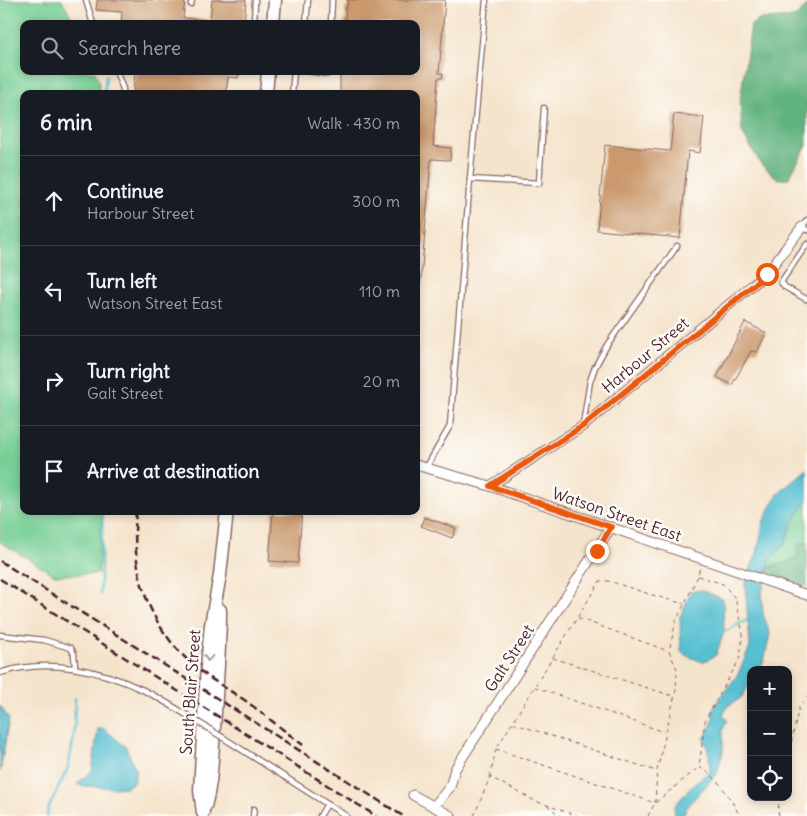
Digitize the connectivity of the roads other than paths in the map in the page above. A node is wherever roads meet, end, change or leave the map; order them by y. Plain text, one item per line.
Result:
1 (86, 0) edge
2 (255, 0) edge
3 (275, 0) edge
4 (308, 0) edge
5 (332, 0) edge
6 (486, 0) edge
7 (93, 20) edge
8 (254, 20) edge
9 (273, 20) edge
10 (306, 20) edge
11 (331, 20) edge
12 (118, 75) edge
13 (267, 75) edge
14 (294, 75) edge
15 (123, 90) edge
16 (266, 90) edge
17 (293, 90) edge
18 (544, 108) dead end
19 (470, 179) junction
20 (805, 226) edge
21 (807, 244) edge
22 (677, 246) dead end
23 (807, 298) edge
24 (583, 426) junction
25 (420, 466) edge
26 (426, 468) junction
27 (490, 486) junction
28 (227, 515) edge
29 (611, 527) junction
30 (807, 595) edge
31 (0, 635) edge
32 (75, 668) junction
33 (0, 673) edge
34 (413, 795) dead end
35 (327, 804) junction
36 (434, 806) junction
37 (254, 809) dead end
38 (203, 814) edge
39 (253, 816) edge
40 (320, 816) edge
41 (346, 816) edge
42 (451, 816) edge

1 - 7 lane
2 - 8 lane
3 - 9 street
4 - 10 lane
5 - 11 lane
6 - 19 lane
12 - 15 lane
13 - 16 street
14 - 17 lane
18 - 19 lane
19 - 26 lane
20 - 24 street, Harbour Street
21 - 23 lane
22 - 24 lane
24 - 27 street, Harbour Street
25 - 26 street, Watson Street East
26 - 27 street, Watson Street East
27 - 29 street, Watson Street East
28 - 38 street, South Blair Street
29 - 30 street, Watson Street East
29 - 36 street, Galt Street
31 - 32 lane
32 - 33 lane
32 - 35 lane, bridge
34 - 36 street
35 - 40 lane
35 - 41 lane
36 - 42 street
37 - 39 lane

